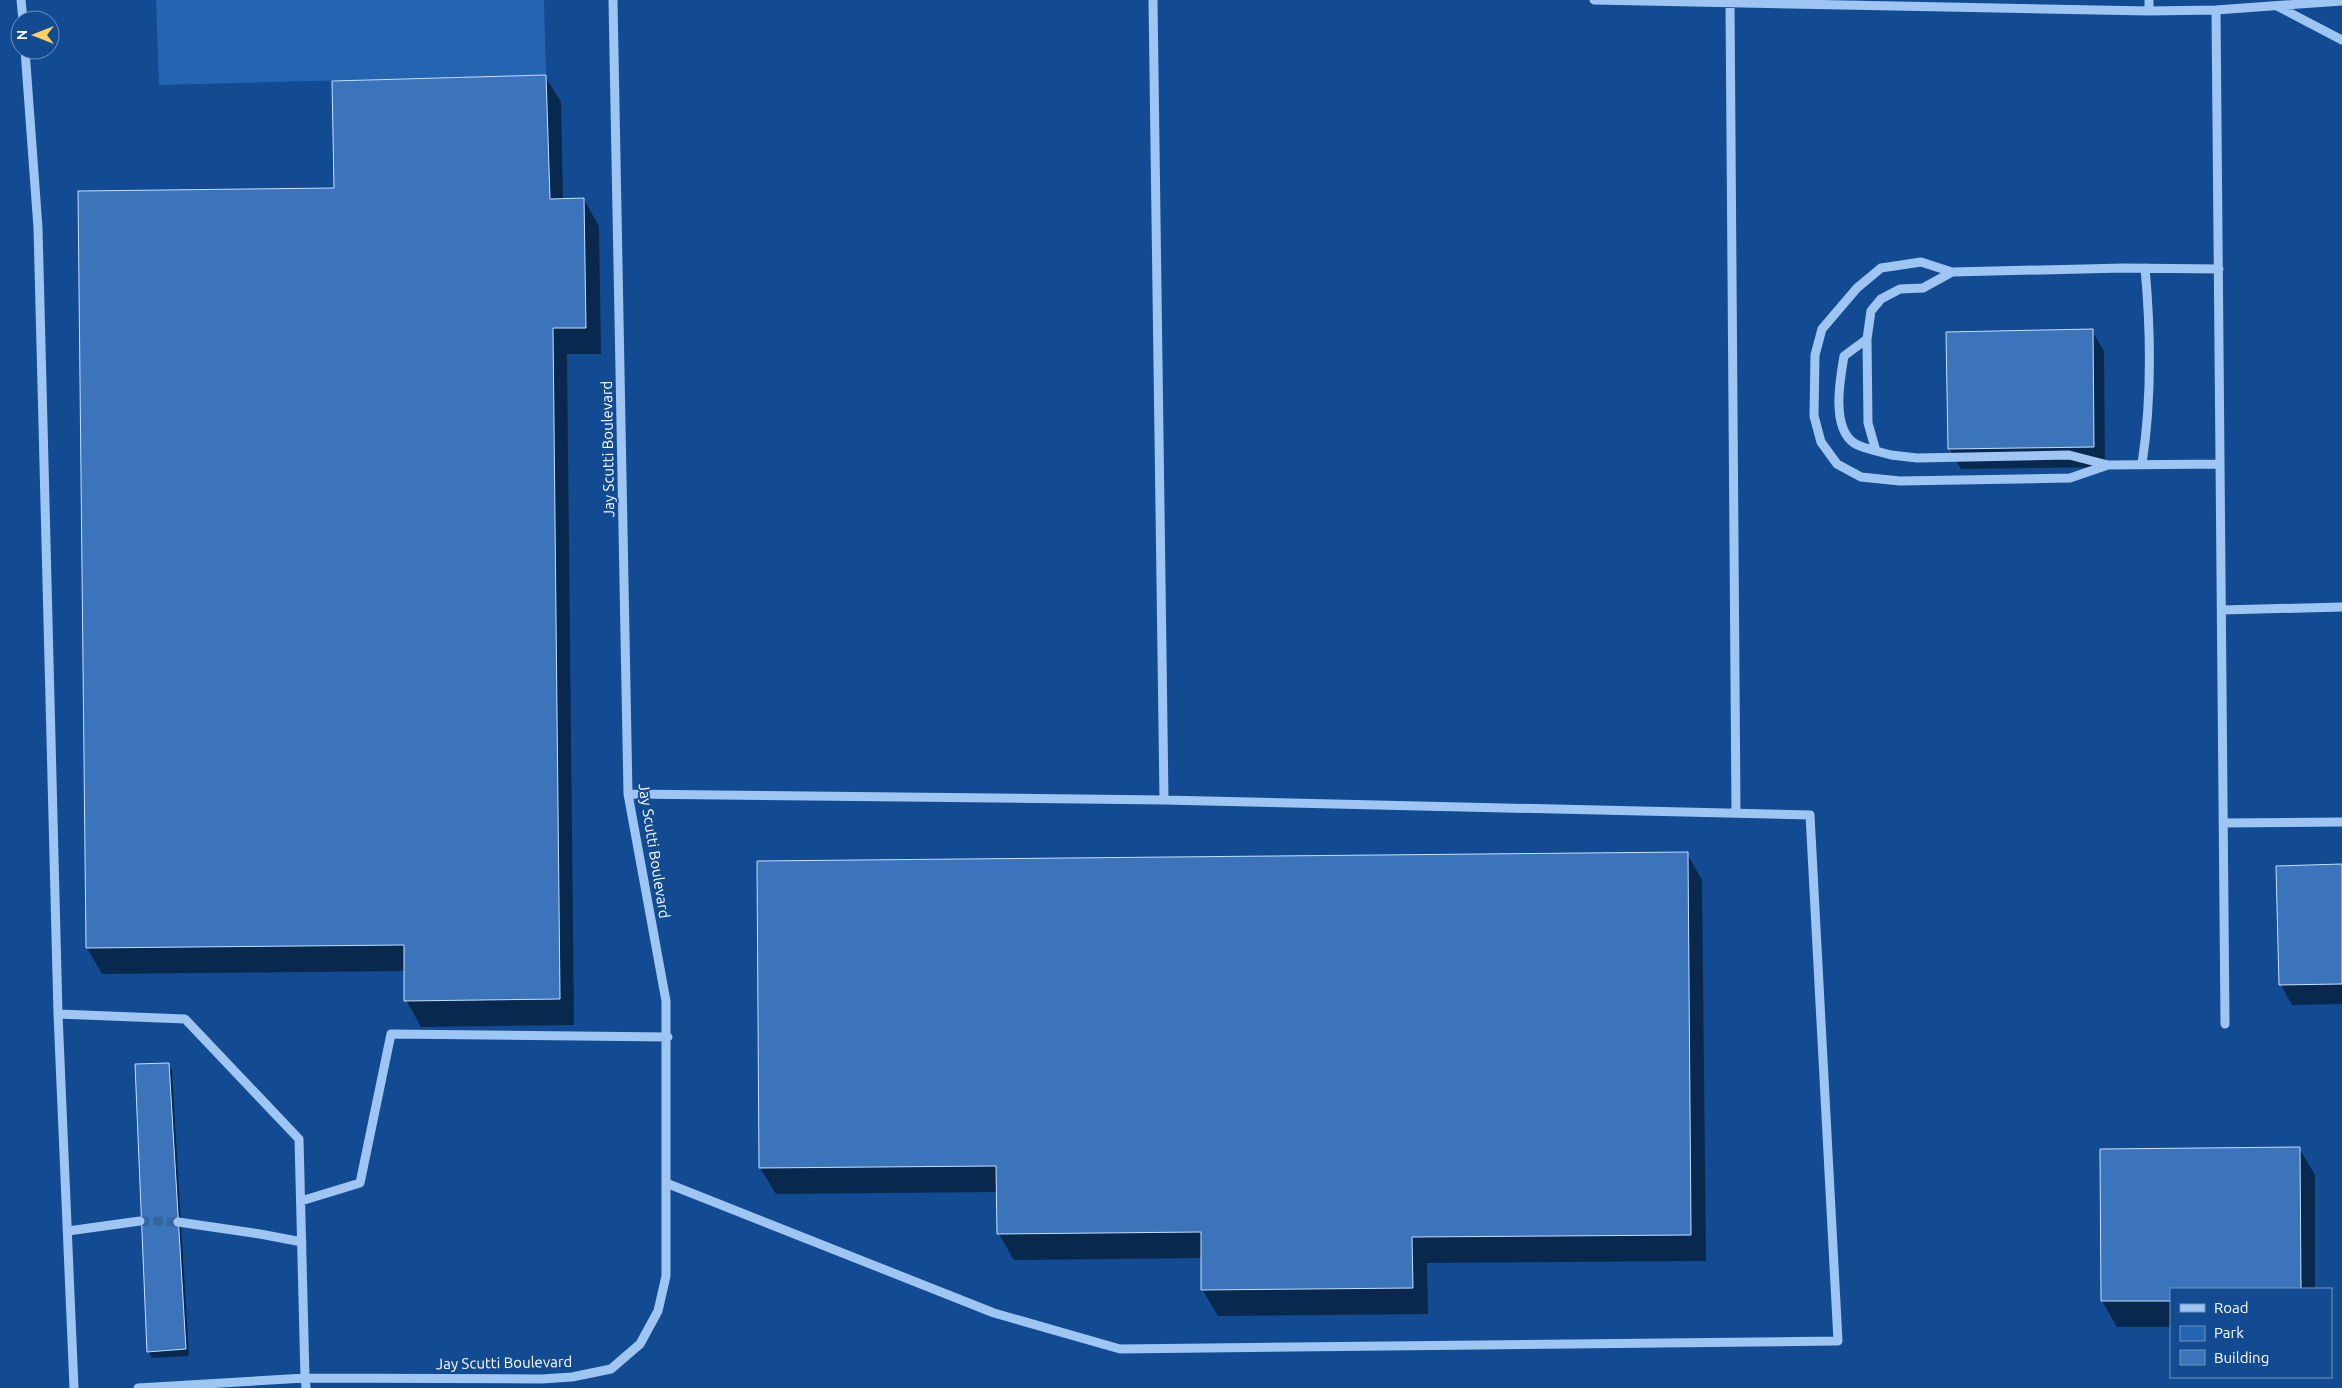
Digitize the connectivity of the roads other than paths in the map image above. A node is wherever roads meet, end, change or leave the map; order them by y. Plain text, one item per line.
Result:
1 (613, 0) edge
2 (1153, 0) edge
3 (1594, 0) edge
4 (2149, 0) edge
5 (1661, 1) edge
6 (2342, 1) edge
7 (1821, 2) edge
8 (1730, 3) junction
9 (2277, 6) junction
10 (2149, 10) junction
11 (2216, 10) junction
12 (2342, 40) edge
13 (26, 60) edge
14 (2145, 268) junction
15 (2218, 269) junction
16 (1952, 272) junction
17 (1867, 340) junction
18 (1876, 451) junction
19 (2142, 464) junction
20 (2220, 464) junction
21 (2108, 465) junction
22 (2342, 607) edge
23 (2222, 610) junction
24 (628, 794) junction
25 (1164, 800) junction
26 (1736, 813) junction
27 (2342, 822) edge
28 (2224, 823) junction
29 (58, 1014) junction
30 (2225, 1024) dead end
31 (668, 1037) junction
32 (666, 1183) junction
33 (301, 1200) junction
34 (140, 1221) tunnel mouth
35 (178, 1222) tunnel mouth
36 (68, 1231) junction
37 (302, 1242) junction
38 (305, 1378) junction
39 (226, 1385) edge
40 (74, 1388) edge
41 (138, 1388) edge
42 (306, 1388) edge

1 - 24 street, Jay Scutti Boulevard
2 - 25 street
3 - 5 street
4 - 10 street
5 - 8 street
6 - 9 street
7 - 8 street
7 - 10 street
8 - 26 street
9 - 11 street
9 - 12 street
10 - 11 street
11 - 15 street
13 - 29 street
14 - 15 street
14 - 16 street
14 - 19 street
15 - 20 street
16 - 17 street
16 - 21 street
17 - 18 street
17 - 18 street
18 - 21 street
19 - 20 street
19 - 21 street
20 - 23 street
22 - 23 street
23 - 28 street
24 - 25 street
24 - 31 street, Jay Scutti Boulevard
25 - 26 street
26 - 32 street
27 - 28 street
28 - 30 street
29 - 33 street
29 - 36 street
31 - 32 street, Jay Scutti Boulevard
31 - 33 street
32 - 38 street, Jay Scutti Boulevard
33 - 37 street
34 - 36 street
35 - 37 street
36 - 40 street
37 - 38 street
38 - 39 street, Jay Scutti Boulevard
38 - 42 street
39 - 41 street, Jay Scutti Boulevard

